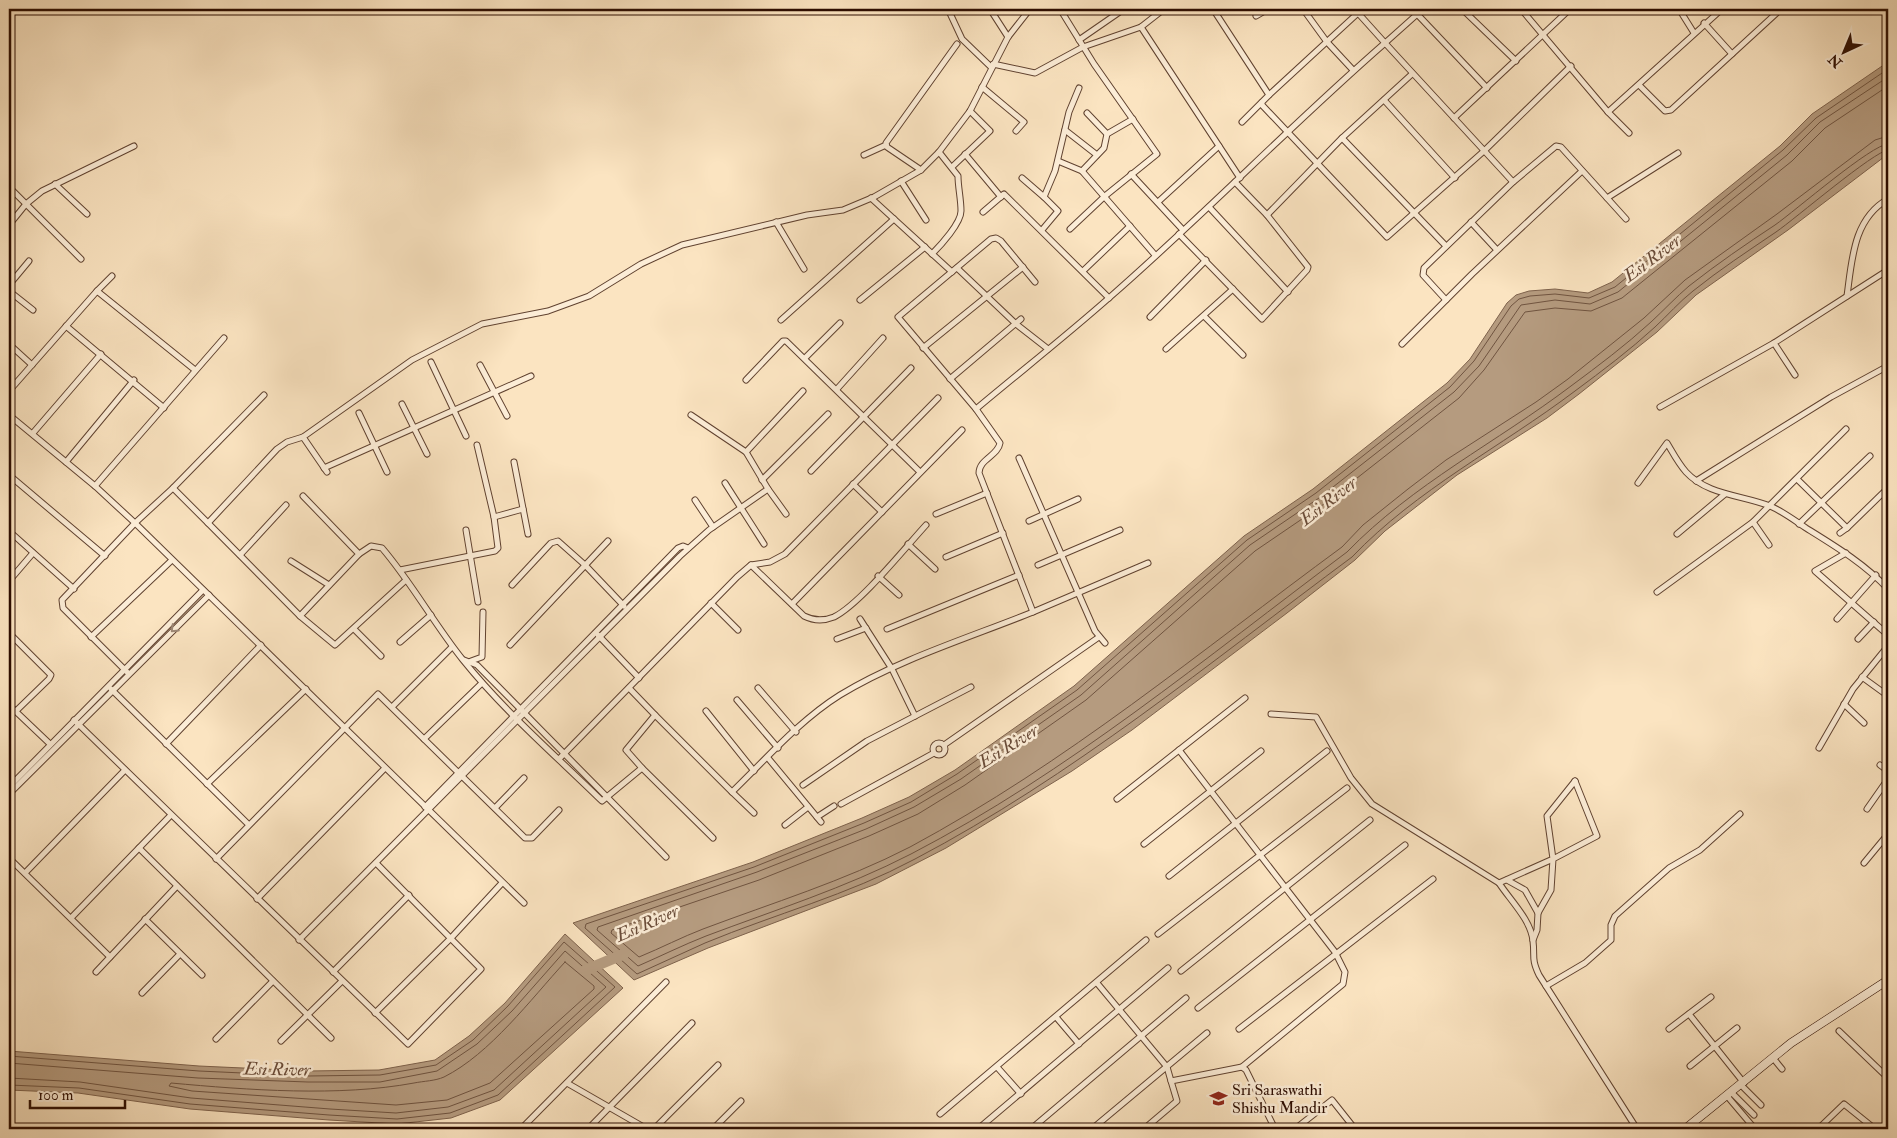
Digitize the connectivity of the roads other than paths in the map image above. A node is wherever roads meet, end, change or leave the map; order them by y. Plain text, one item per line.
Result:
1 (948, 9) edge
2 (990, 9) edge
3 (1030, 9) edge
4 (1060, 9) edge
5 (1164, 9) edge
6 (1212, 9) edge
7 (1268, 9) edge
8 (1303, 9) edge
9 (1423, 9) edge
10 (1462, 9) edge
11 (1521, 9) edge
12 (1570, 9) edge
13 (1679, 9) edge
14 (1722, 9) edge
15 (1781, 9) edge
16 (1358, 10) edge
17 (1121, 11) dead end
18 (1417, 14) junction
19 (1256, 16) dead end
20 (1704, 23) junction
21 (1141, 27) junction
22 (1694, 33) junction
23 (1545, 34) junction
24 (1008, 37) junction
25 (1079, 40) junction
26 (1327, 42) junction
27 (1385, 43) junction
28 (957, 44) dead end
29 (1083, 47) junction
30 (1732, 54) junction
31 (1516, 61) junction
32 (992, 65) junction
33 (1571, 66) junction
34 (1353, 70) junction
35 (1412, 74) junction
36 (1639, 85) junction
37 (982, 87) junction
38 (1079, 88) dead end
39 (1487, 88) junction
40 (1269, 95) junction
41 (1384, 100) junction
42 (1262, 103) junction
43 (970, 111) junction
44 (1608, 112) junction
45 (1087, 113) dead end
46 (1454, 118) junction
47 (1132, 119) junction
48 (1242, 122) dead end
49 (1065, 130) junction
50 (1016, 131) dead end
51 (1287, 131) junction
52 (1629, 133) dead end
53 (1107, 134) junction
54 (1342, 138) junction
55 (886, 145) junction
56 (134, 146) dead end
57 (1219, 146) junction
58 (1484, 151) junction
59 (939, 152) junction
60 (1678, 152) dead end
61 (965, 154) junction
62 (864, 155) dead end
63 (1097, 155) junction
64 (1058, 161) junction
65 (1318, 163) junction
66 (952, 167) junction
67 (921, 170) junction
68 (1082, 171) junction
69 (1582, 171) junction
70 (1132, 174) junction
71 (1022, 178) dead end
72 (1240, 178) junction
73 (1455, 178) junction
74 (901, 181) junction
75 (1235, 182) junction
76 (1513, 182) junction
77 (55, 184) junction
78 (9, 187) edge
79 (1105, 196) junction
80 (1001, 197) junction
81 (1044, 197) junction
82 (871, 198) junction
83 (1607, 198) junction
84 (1888, 199) edge
85 (1158, 202) junction
86 (26, 204) junction
87 (1208, 207) junction
88 (983, 212) dead end
89 (87, 214) dead end
90 (1415, 214) junction
91 (1267, 215) junction
92 (894, 219) junction
93 (1626, 219) dead end
94 (926, 220) dead end
95 (776, 222) junction
96 (1471, 222) junction
97 (9, 225) edge
98 (1130, 226) junction
99 (1070, 229) dead end
100 (1042, 230) junction
101 (1181, 232) junction
102 (925, 246) junction
103 (1446, 246) junction
104 (1497, 250) junction
105 (932, 254) junction
106 (1155, 255) junction
107 (81, 258) dead end
108 (1206, 260) junction
109 (29, 261) dead end
110 (1022, 267) junction
111 (957, 268) junction
112 (804, 269) dead end
113 (1888, 270) edge
114 (1083, 271) junction
115 (952, 272) junction
116 (112, 276) dead end
117 (1035, 282) dead end
118 (9, 285) edge
119 (1233, 289) junction
120 (9, 290) edge
121 (98, 291) junction
122 (1288, 292) junction
123 (986, 296) junction
124 (1846, 296) junction
125 (1109, 298) junction
126 (860, 300) dead end
127 (1446, 300) junction
128 (33, 310) dead end
129 (1150, 316) dead end
130 (1204, 316) junction
131 (781, 320) dead end
132 (1018, 322) junction
133 (840, 323) dead end
134 (66, 326) junction
135 (224, 338) dead end
136 (883, 338) dead end
137 (1774, 343) junction
138 (9, 344) edge
139 (1402, 344) dead end
140 (923, 348) junction
141 (1048, 348) junction
142 (1166, 349) dead end
143 (100, 354) junction
144 (1243, 355) dead end
145 (805, 358) junction
146 (431, 362) dead end
147 (480, 364) dead end
148 (32, 365) junction
149 (1888, 366) edge
150 (911, 368) dead end
151 (194, 370) junction
152 (1795, 375) dead end
153 (531, 376) dead end
154 (950, 379) junction
155 (134, 380) junction
156 (746, 380) dead end
157 (837, 389) junction
158 (803, 391) dead end
159 (9, 392) edge
160 (494, 392) junction
161 (264, 395) dead end
162 (938, 398) dead end
163 (402, 404) dead end
164 (1660, 407) dead end
165 (164, 408) junction
166 (976, 409) junction
167 (454, 410) junction
168 (358, 413) dead end
169 (828, 414) dead end
170 (9, 415) edge
171 (691, 415) dead end
172 (507, 416) dead end
173 (864, 417) junction
174 (414, 428) junction
175 (1846, 429) dead end
176 (962, 430) dead end
177 (33, 434) junction
178 (466, 436) dead end
179 (302, 437) junction
180 (477, 445) dead end
181 (891, 445) junction
182 (374, 446) junction
183 (746, 452) junction
184 (427, 454) dead end
185 (1870, 456) dead end
186 (1019, 458) dead end
187 (66, 462) junction
188 (514, 462) dead end
189 (811, 471) dead end
190 (387, 472) dead end
191 (920, 472) junction
192 (9, 476) edge
193 (762, 480) junction
194 (1798, 480) junction
195 (1696, 481) junction
196 (726, 483) dead end
197 (853, 484) junction
198 (1638, 484) dead end
199 (96, 486) junction
200 (173, 488) junction
201 (1888, 488) edge
202 (768, 489) junction
203 (987, 493) junction
204 (1725, 494) junction
205 (303, 496) dead end
206 (1078, 499) dead end
207 (695, 500) dead end
208 (1822, 504) junction
209 (286, 505) dead end
210 (1770, 506) junction
211 (741, 507) junction
212 (523, 509) junction
213 (882, 512) junction
214 (786, 514) dead end
215 (936, 514) dead end
216 (1044, 514) junction
217 (494, 517) junction
218 (1029, 521) dead end
219 (1753, 522) junction
220 (135, 523) junction
221 (208, 523) junction
222 (1799, 524) junction
223 (926, 525) dead end
224 (713, 527) junction
225 (1847, 528) junction
226 (466, 530) dead end
227 (1120, 530) dead end
228 (9, 531) edge
229 (1003, 533) junction
230 (1840, 533) dead end
231 (528, 534) dead end
232 (1677, 534) dead end
233 (608, 540) dead end
234 (764, 544) dead end
235 (908, 544) junction
236 (1769, 544) dead end
237 (33, 553) junction
238 (1846, 553) junction
239 (359, 554) junction
240 (471, 554) junction
241 (1062, 554) junction
242 (240, 555) junction
243 (105, 556) junction
244 (946, 557) dead end
245 (172, 560) junction
246 (291, 561) dead end
247 (1148, 563) dead end
248 (585, 565) junction
249 (751, 565) junction
250 (1038, 565) dead end
251 (936, 569) dead end
252 (400, 570) junction
253 (1019, 575) junction
254 (1876, 575) junction
255 (878, 576) junction
256 (406, 580) junction
257 (9, 581) edge
258 (512, 585) dead end
259 (329, 586) junction
260 (1888, 587) edge
261 (74, 589) junction
262 (203, 590) junction
263 (1657, 592) dead end
264 (1079, 594) junction
265 (209, 595) junction
266 (899, 595) dead end
267 (478, 602) dead end
268 (1851, 602) junction
269 (711, 603) junction
270 (792, 604) junction
271 (624, 606) junction
272 (483, 612) dead end
273 (1034, 612) junction
274 (431, 615) junction
275 (300, 616) junction
276 (860, 619) dead end
277 (1836, 619) dead end
278 (1874, 622) junction
279 (866, 628) junction
280 (887, 628) dead end
281 (354, 629) junction
282 (738, 630) dead end
283 (9, 632) edge
284 (597, 634) junction
285 (1888, 635) edge
286 (91, 636) junction
287 (1099, 637) junction
288 (1858, 639) dead end
289 (837, 640) dead end
290 (400, 642) dead end
291 (1105, 643) dead end
292 (510, 645) dead end
293 (261, 646) junction
294 (1888, 646) edge
295 (452, 647) junction
296 (381, 656) dead end
297 (463, 660) junction
298 (470, 661) junction
299 (892, 669) junction
300 (126, 672) junction
301 (1862, 677) junction
302 (639, 678) junction
303 (482, 682) junction
304 (971, 687) dead end
305 (110, 688) junction
306 (629, 688) junction
307 (758, 688) dead end
308 (306, 689) junction
309 (1888, 690) edge
310 (1245, 698) dead end
311 (737, 700) dead end
312 (1844, 704) junction
313 (9, 705) edge
314 (392, 707) junction
315 (16, 711) junction
316 (523, 711) junction
317 (706, 712) dead end
318 (1271, 714) dead end
319 (655, 715) junction
320 (915, 716) junction
321 (517, 717) junction
322 (76, 722) junction
323 (1864, 723) dead end
324 (346, 728) junction
325 (796, 732) junction
326 (424, 738) junction
327 (50, 744) junction
328 (166, 744) junction
329 (944, 745) junction
330 (778, 748) junction
331 (1818, 748) dead end
332 (1179, 750) junction
333 (1261, 750) dead end
334 (1327, 751) dead end
335 (566, 753) junction
336 (934, 753) junction
337 (768, 758) junction
338 (559, 759) junction
339 (1880, 766) dead end
340 (386, 768) junction
341 (642, 768) junction
342 (125, 770) junction
343 (754, 771) junction
344 (1888, 771) edge
345 (458, 772) junction
346 (462, 777) junction
347 (524, 778) dead end
348 (1888, 779) edge
349 (207, 784) junction
350 (802, 785) dead end
351 (9, 787) edge
352 (1347, 788) dead end
353 (1210, 791) junction
354 (732, 792) junction
355 (9, 794) edge
356 (608, 797) junction
357 (1117, 799) dead end
358 (841, 804) dead end
359 (808, 806) junction
360 (834, 806) dead end
361 (495, 808) junction
362 (427, 809) junction
363 (1867, 809) dead end
364 (559, 810) dead end
365 (754, 813) dead end
366 (1740, 814) dead end
367 (171, 815) junction
368 (1370, 820) dead end
369 (248, 824) junction
370 (1235, 824) junction
371 (785, 825) dead end
372 (1888, 834) edge
373 (714, 838) dead end
374 (1144, 844) dead end
375 (1405, 845) dead end
376 (139, 848) junction
377 (1260, 856) junction
378 (666, 857) dead end
379 (9, 858) edge
380 (216, 859) junction
381 (1553, 859) junction
382 (376, 863) junction
383 (1864, 863) dead end
384 (25, 873) junction
385 (1169, 876) dead end
386 (1433, 879) dead end
387 (1507, 880) junction
388 (502, 883) junction
389 (1499, 883) junction
390 (177, 886) junction
391 (1285, 888) junction
392 (409, 895) junction
393 (257, 899) junction
394 (524, 903) dead end
395 (1538, 913) junction
396 (71, 918) junction
397 (145, 919) junction
398 (1309, 921) junction
399 (1158, 934) dead end
400 (451, 938) junction
401 (299, 940) junction
402 (1146, 940) dead end
403 (1533, 941) junction
404 (180, 954) junction
405 (1336, 954) junction
406 (110, 957) junction
407 (1168, 968) dead end
408 (1181, 971) dead end
409 (96, 972) dead end
410 (333, 972) junction
411 (202, 975) dead end
412 (1888, 980) edge
413 (273, 981) junction
414 (342, 981) junction
415 (666, 982) dead end
416 (1097, 983) junction
417 (1546, 986) junction
418 (142, 993) dead end
419 (1711, 997) dead end
420 (1186, 998) dead end
421 (1198, 1008) dead end
422 (1120, 1010) junction
423 (375, 1014) junction
424 (1689, 1014) junction
425 (307, 1015) junction
426 (1056, 1017) junction
427 (692, 1023) dead end
428 (1737, 1028) dead end
429 (1239, 1029) dead end
430 (1669, 1029) dead end
431 (1839, 1031) dead end
432 (1207, 1033) dead end
433 (1142, 1036) junction
434 (332, 1038) dead end
435 (216, 1039) dead end
436 (281, 1041) dead end
437 (1079, 1044) junction
438 (1715, 1046) junction
439 (1773, 1058) junction
440 (718, 1064) dead end
441 (1167, 1066) junction
442 (1690, 1066) dead end
443 (997, 1067) junction
444 (1242, 1067) junction
445 (1782, 1069) dead end
446 (1888, 1078) edge
447 (1171, 1081) junction
448 (567, 1083) junction
449 (1742, 1084) junction
450 (1021, 1094) junction
451 (1729, 1094) junction
452 (741, 1101) dead end
453 (1761, 1105) dead end
454 (609, 1107) junction
455 (940, 1114) dead end
456 (1754, 1115) dead end
457 (521, 1129) edge
458 (588, 1129) edge
459 (647, 1129) edge
460 (654, 1129) edge
461 (713, 1129) edge
462 (978, 1129) edge
463 (1031, 1129) edge
464 (1092, 1129) edge
465 (1144, 1129) edge
466 (1274, 1129) edge
467 (1295, 1129) edge
468 (1354, 1129) edge
469 (1637, 1129) edge
470 (1685, 1129) edge
471 (1754, 1129) edge
472 (1818, 1129) edge
473 (1875, 1129) edge

1 - 32 street
2 - 24 street
3 - 24 street
4 - 25 street
5 - 21 street
6 - 40 street
7 - 19 street
8 - 26 street
9 - 18 street
10 - 31 street
11 - 23 street
12 - 23 street
13 - 22 street
14 - 20 street
15 - 30 street
16 - 26 street
16 - 27 street
17 - 25 street
18 - 27 street
18 - 39 street
20 - 22 street
20 - 30 street
21 - 29 street
21 - 57 street
22 - 36 street
23 - 31 street
23 - 33 street
24 - 32 street
25 - 29 street
26 - 34 street
26 - 40 street
27 - 34 street
27 - 35 street
28 - 55 street
29 - 32 street
29 - 47 street
30 - 36 street
31 - 39 street
32 - 37 street
33 - 44 street
33 - 58 street
34 - 51 street
35 - 41 street
35 - 46 street
36 - 44 street
37 - 43 street
37 - 50 street
38 - 49 street
39 - 46 street
40 - 42 street
41 - 54 street
41 - 73 street
42 - 48 street
42 - 51 street
43 - 59 street
43 - 61 street
44 - 52 street
45 - 53 street
46 - 58 street
47 - 53 street
47 - 70 street
49 - 63 street
49 - 64 street
51 - 65 street
51 - 72 street
53 - 63 street
54 - 65 street
54 - 90 street
55 - 62 street
55 - 67 street
56 - 77 street
57 - 72 street
57 - 85 street
58 - 73 street
58 - 76 street
59 - 66 street
59 - 67 street
60 - 83 street
61 - 66 street
61 - 80 street
63 - 68 street
64 - 68 street
64 - 81 street
65 - 90 street
65 - 91 street
66 - 105 street
67 - 74 street
68 - 79 street
69 - 76 street
69 - 83 street
69 - 104 street
70 - 79 street
70 - 85 street
71 - 81 street
72 - 75 street
73 - 90 street
74 - 82 street
74 - 94 street
75 - 87 street
75 - 91 street
76 - 96 street
77 - 86 street
77 - 89 street
78 - 86 street
79 - 98 street
79 - 99 street
80 - 88 street
80 - 100 street
81 - 100 street
82 - 92 street
82 - 95 street
83 - 93 street
84 - 124 street
85 - 101 street
86 - 97 street
86 - 107 street
87 - 101 street
87 - 122 street
90 - 103 street
91 - 122 street
92 - 102 street
92 - 131 street
95 - 112 street
95 - 179 street
96 - 103 street
96 - 104 street
98 - 106 street
98 - 114 street
100 - 114 street
101 - 106 street
101 - 108 street
102 - 105 street
102 - 126 street
103 - 127 street
104 - 127 street
105 - 115 street
106 - 125 street
108 - 119 street
108 - 129 street
109 - 118 street
110 - 111 street
110 - 117 street
110 - 123 street
111 - 115 street
111 - 123 street
113 - 124 street
114 - 125 street
115 - 140 street
116 - 121 street
119 - 122 street
119 - 130 street
120 - 128 street
121 - 134 street
121 - 151 street
123 - 132 street
123 - 140 street
124 - 137 street
125 - 141 street
127 - 139 street
130 - 142 street
130 - 144 street
132 - 141 street
132 - 154 street
133 - 145 street
134 - 143 street
134 - 148 street
135 - 151 street
136 - 157 street
137 - 152 street
137 - 164 street
138 - 148 street
140 - 154 street
141 - 166 street
143 - 155 street
143 - 177 street
145 - 156 street
145 - 157 street
146 - 167 street
147 - 160 street
148 - 159 street
149 - 195 street
150 - 173 street
151 - 165 street
153 - 160 street
154 - 166 street
155 - 165 street
155 - 187 street
157 - 173 street
158 - 183 street
160 - 167 street
160 - 172 street
161 - 200 street
162 - 181 street
163 - 174 street
165 - 199 street
166 - 203 street
167 - 174 street
167 - 178 street
168 - 182 street
169 - 193 street
170 - 177 street
171 - 183 street
173 - 181 street
173 - 189 street
174 - 182 street
174 - 184 street
175 - 194 street
176 - 191 street
177 - 187 street
179 - 182 street
179 - 221 street
180 - 217 street
181 - 191 street
181 - 197 street
182 - 190 street
183 - 193 street
185 - 208 street
186 - 216 street
187 - 199 street
188 - 212 street
191 - 213 street
192 - 243 street
193 - 202 street
194 - 208 street
194 - 210 street
195 - 198 street
195 - 204 street
196 - 211 street
197 - 213 street
197 - 249 street
199 - 220 street
200 - 220 street
200 - 221 street
201 - 225 street
202 - 211 street
202 - 214 street
203 - 215 street
203 - 229 street
204 - 210 street
204 - 232 street
205 - 239 street
206 - 216 street
207 - 224 street
208 - 222 street
208 - 225 street
209 - 242 street
210 - 219 street
210 - 222 street
211 - 224 street
211 - 234 street
212 - 217 street
212 - 231 street
213 - 270 street
216 - 218 street
216 - 241 street
217 - 240 street
219 - 236 street
219 - 263 street
220 - 243 street
220 - 245 street
221 - 242 street
222 - 238 street
223 - 235 street
224 - 271 street
225 - 230 street
226 - 240 street
227 - 241 street
228 - 237 street
229 - 244 street
229 - 253 street
233 - 248 street
235 - 251 street
235 - 255 street
237 - 257 street
237 - 261 street
238 - 254 street
238 - 268 street
239 - 252 street
239 - 259 street
240 - 252 street
240 - 267 street
241 - 250 street
241 - 264 street
242 - 275 street
243 - 261 street
245 - 262 street
245 - 286 street
246 - 259 street
247 - 264 street
248 - 258 street
248 - 271 street
248 - 292 street
249 - 269 street
249 - 270 street
252 - 256 street
253 - 273 street
253 - 280 street
254 - 260 street
254 - 268 street
255 - 266 street
255 - 270 street
256 - 274 street
256 - 281 street
259 - 275 street
261 - 286 street
262 - 265 street
262 - 300 street
264 - 273 street
264 - 287 street
265 - 293 street
265 -> 300 street
268 - 277 street
268 - 278 street
269 - 282 street
269 - 302 street
271 - 284 street
272 - 298 street
273 - 299 street
274 - 290 street
274 - 295 street
275 - 281 street
276 - 279 street
278 - 285 street
278 - 288 street
279 - 289 street
279 - 299 street
281 - 296 street
283 - 315 street
284 - 302 street
284 - 316 street
286 - 300 street
287 - 291 street
287 - 329 street
293 - 308 street
293 - 328 street
294 - 301 street
295 - 297 street
295 - 314 street
297 - 298 street
297 - 303 street
298 - 316 street
299 - 320 street
299 - 325 street
300 - 305 street
301 - 309 street
301 - 312 street
302 - 306 street
303 - 321 street
303 - 326 street
304 - 320 street
305 - 322 street
305 - 328 street
306 - 319 street
306 - 335 street
307 - 325 street
308 - 324 street
308 - 349 street
310 - 332 street
311 - 330 street
312 - 323 street
312 - 331 street
313 - 315 street
314 - 324 street
314 - 326 street
315 - 327 street
316 - 321 street
316 - 335 street
317 - 343 street
318 - 389 street
319 - 341 street
319 - 354 street
320 - 350 street
321 - 338 street
321 - 345 street
321 - 346 street
322 - 327 street
322 - 342 street
322 - 355 street
324 - 340 street
324 - 369 street
325 - 330 street
326 - 345 street
327 - 351 street
328 - 349 street
329 - 336 street
329 - 336 street
330 - 337 street
332 - 353 street
332 - 357 street
333 - 353 street
334 - 370 street
335 - 338 street
335 - 356 street
336 - 358 street
337 - 343 street
337 - 359 street
338 - 356 street
339 - 344 street
340 - 362 street
340 - 393 street
341 - 356 street
341 - 373 street
342 - 367 street
342 - 384 street
343 - 354 street
345 - 346 street
345 - 362 street
346 - 361 street
346 - 362 street
347 - 361 street
348 - 363 street
349 - 369 street
352 - 377 street
353 - 370 street
353 - 374 street
354 - 365 street
356 - 378 street
359 - 360 street
359 - 371 street
361 - 364 street
362 - 382 street
362 - 388 street
366 - 417 street
367 - 376 street
367 - 380 street
368 - 391 street
369 - 380 street
370 - 377 street
370 - 385 street
372 - 383 street
375 - 398 street
376 - 390 street
376 - 396 street
377 - 391 street
377 - 399 street
379 - 384 street
380 - 393 street
381 - 381 street
381 - 387 street
381 - 395 street
382 - 392 street
382 - 401 street
384 - 396 street
386 - 405 street
387 - 389 street
387 - 395 street
388 - 394 street
388 - 400 street
389 - 403 street
390 - 397 street
390 - 413 street
391 - 398 street
391 - 408 street
392 - 400 street
392 - 410 street
393 - 401 street
395 - 403 street
396 - 406 street
397 - 404 street
397 - 406 street
398 - 405 street
398 - 421 street
400 - 423 street
400 - 423 street
401 - 410 street
402 - 416 street
403 - 417 street
404 - 411 street
404 - 418 street
405 - 429 street
405 - 444 street
406 - 409 street
407 - 422 street
410 - 414 street
412 - 439 street
413 - 425 street
413 - 435 street
414 - 423 street
414 - 425 street
415 - 448 street
416 - 422 street
416 - 426 street
417 - 469 street
419 - 424 street
420 - 433 street
422 - 433 street
422 - 437 street
424 - 430 street
424 - 438 street
425 - 434 street
425 - 436 street
426 - 437 street
426 - 443 street
427 - 454 street
428 - 438 street
431 - 446 street
432 - 441 street
433 - 441 street
433 - 463 street
437 - 450 street
438 - 442 street
438 - 449 street
439 - 445 street
439 - 449 street
440 - 460 street
441 - 447 street
441 - 464 street
443 - 450 street
443 - 455 street
444 - 447 street
444 - 466 street
447 - 465 street
448 - 454 street
448 - 457 street
449 - 451 street
449 - 453 street
450 - 462 street
451 - 456 street
451 - 470 street
451 - 471 street
452 - 461 street
454 - 458 street
454 - 459 street
467 - 468 street
472 - 473 street

